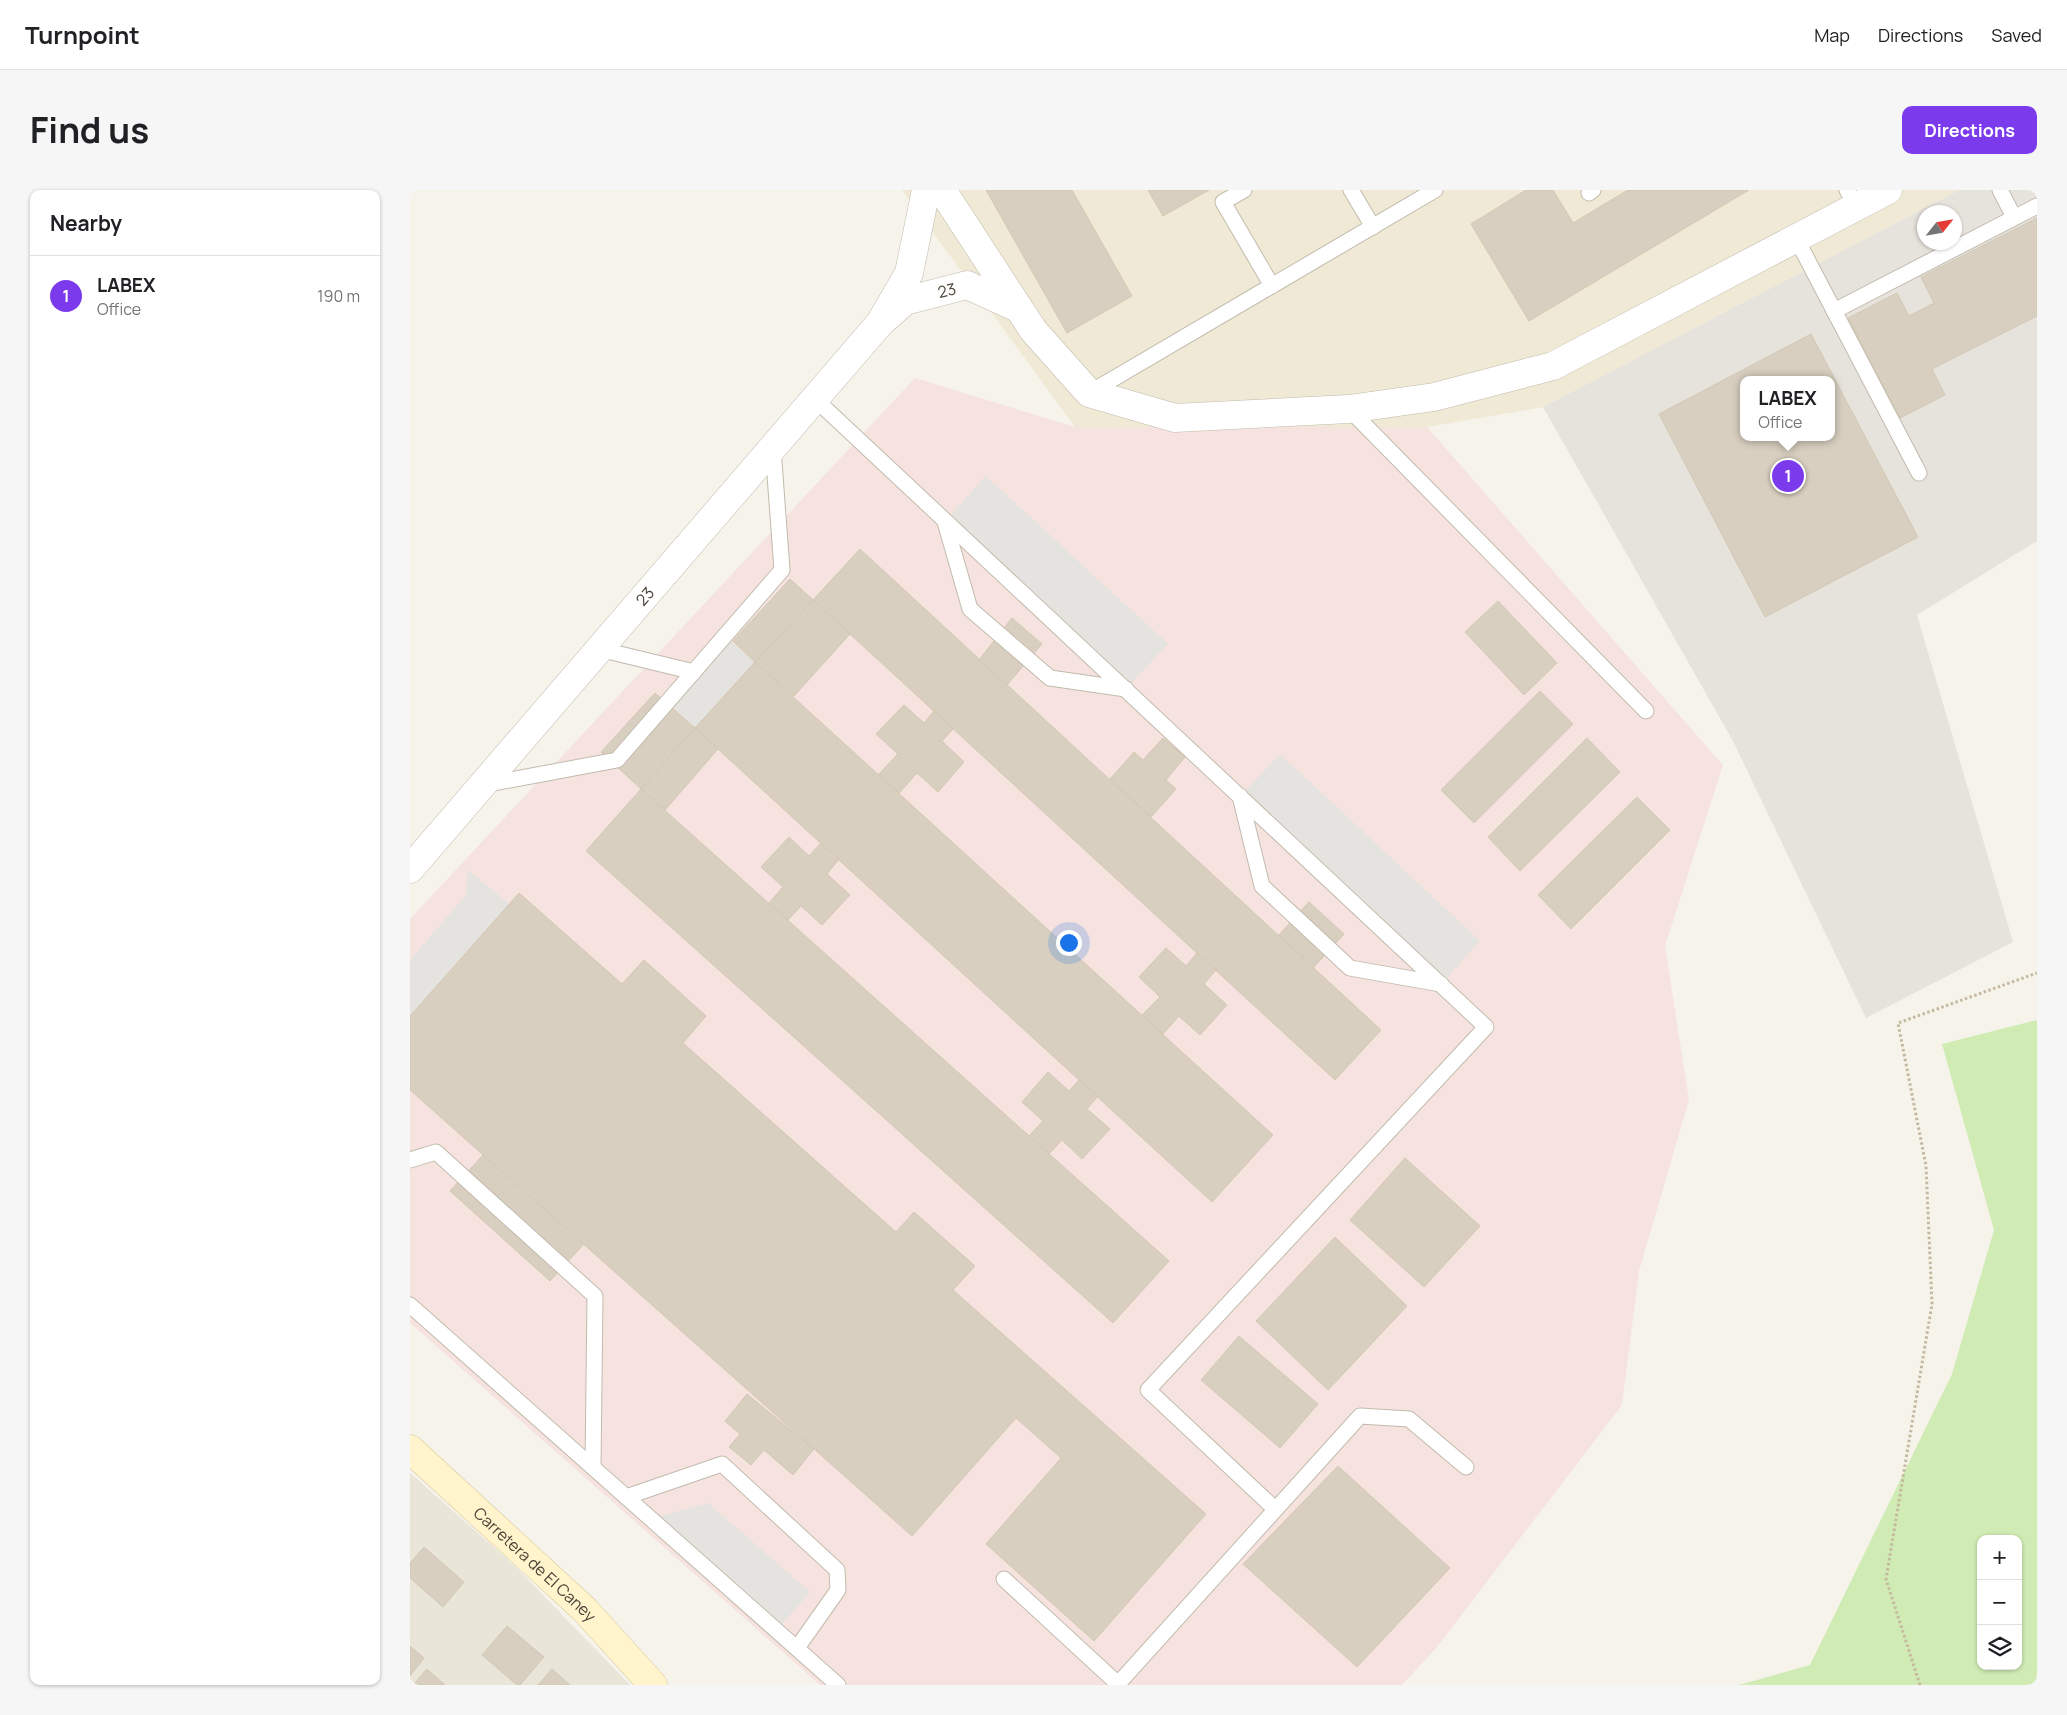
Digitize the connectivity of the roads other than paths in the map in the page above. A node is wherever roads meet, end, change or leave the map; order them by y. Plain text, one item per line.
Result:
1 (926, 190) edge
2 (942, 190) edge
3 (1244, 190) edge
4 (1352, 190) edge
5 (1435, 190) edge
6 (1888, 190) edge
7 (2000, 190) edge
8 (1852, 198) edge
9 (2037, 206) edge
10 (2014, 217) junction
11 (1373, 227) junction
12 (1796, 238) junction
13 (1272, 286) junction
14 (1018, 308) junction
15 (1834, 311) junction
16 (880, 323) junction
17 (1089, 393) junction
18 (814, 398) junction
19 (1349, 409) junction
20 (773, 447) junction
21 (1919, 473) dead end
22 (945, 521) junction
23 (599, 649) junction
24 (694, 672) junction
25 (1126, 689) junction
26 (1646, 711) dead end
27 (482, 785) junction
28 (1240, 796) junction
29 (410, 869) edge
30 (1441, 984) junction
31 (410, 1160) edge
32 (410, 1305) edge
33 (410, 1449) edge
34 (593, 1467) junction
35 (1466, 1467) dead end
36 (626, 1497) junction
37 (1275, 1509) junction
38 (1004, 1579) dead end
39 (797, 1648) junction
40 (1117, 1684) edge
41 (653, 1685) edge
42 (838, 1685) edge

1 - 16 street, 23
2 - 14 street
3 - 13 lane
4 - 11 lane
5 - 11 lane
6 - 8 street
7 - 10 lane
8 - 12 street
9 - 10 lane
10 - 15 lane
11 - 13 lane
12 - 15 lane
12 - 19 street
13 - 17 lane
14 - 16 street, 23
14 - 17 street
15 - 21 lane
16 - 18 street, 23
17 - 19 street
18 - 20 street, 23
18 - 22 lane
19 - 26 lane
20 - 23 street, 23
20 - 24 lane
22 - 25 lane
22 - 25 lane
23 - 24 lane
23 - 27 street, 23
24 - 27 lane
25 - 28 lane
27 - 29 street, 23
28 - 30 lane
28 - 30 lane
30 - 37 lane
31 - 34 lane
32 - 34 lane
33 - 41 main road, Carretera de El Caney
34 - 36 lane
35 - 37 lane
36 - 39 lane
36 - 39 lane
37 - 40 lane
38 - 40 lane
39 - 42 lane

